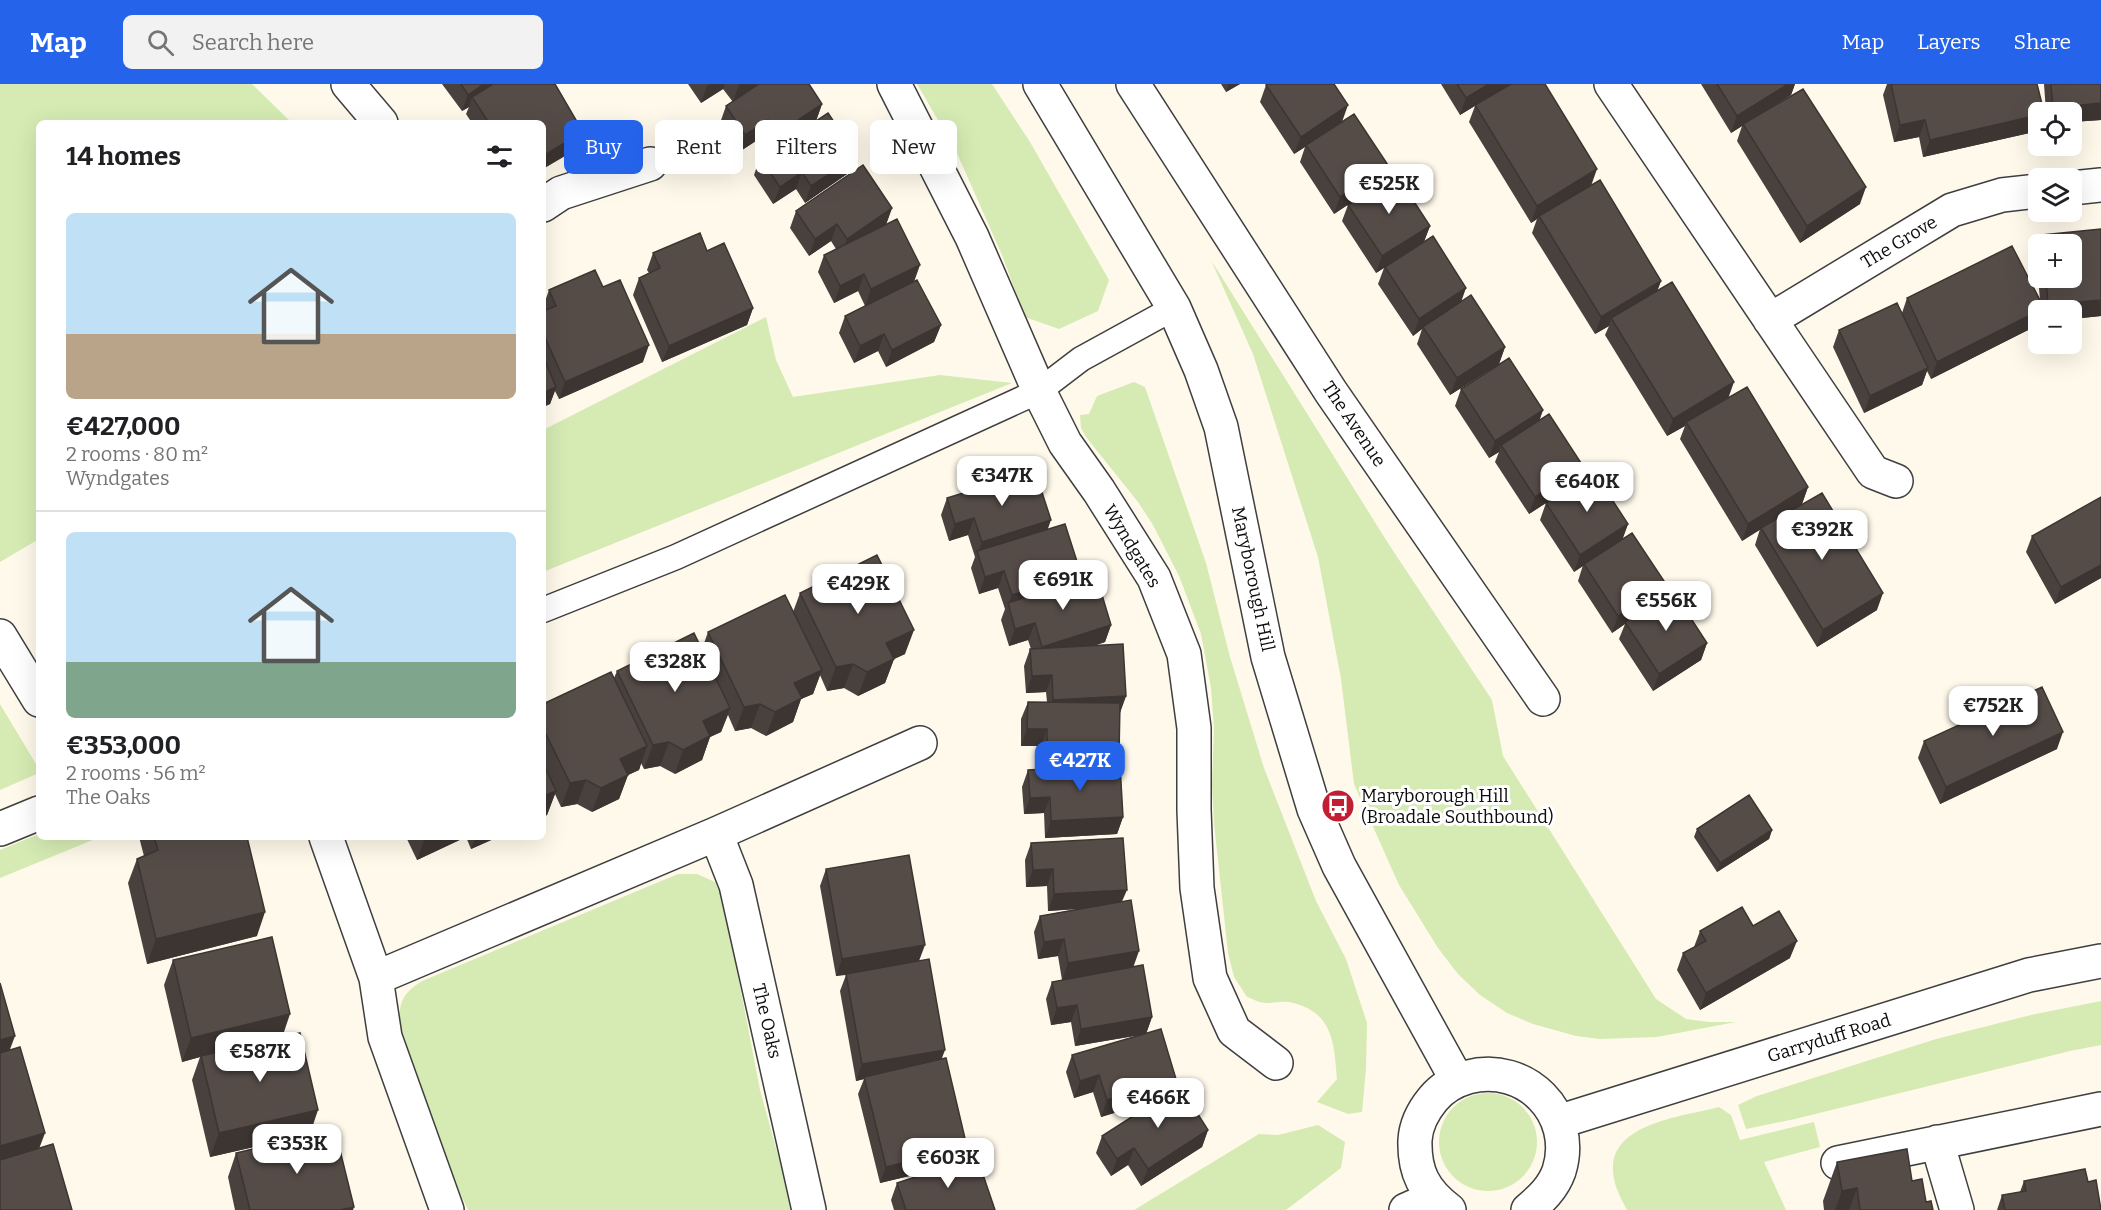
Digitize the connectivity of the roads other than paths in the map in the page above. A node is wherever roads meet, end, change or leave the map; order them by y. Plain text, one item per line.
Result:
1 (348, 84) edge
2 (894, 84) edge
3 (1040, 84) edge
4 (1133, 84) edge
5 (1611, 84) edge
6 (378, 120) edge
7 (650, 164) dead end
8 (2101, 185) edge
9 (2082, 187) edge
10 (2028, 192) edge
11 (546, 203) edge
12 (1174, 308) junction
13 (1770, 320) junction
14 (1039, 391) junction
15 (1896, 481) dead end
16 (546, 609) edge
17 (0, 636) edge
18 (36, 695) edge
19 (1543, 699) dead end
20 (920, 743) dead end
21 (36, 814) edge
22 (0, 829) edge
23 (716, 834) junction
24 (327, 840) edge
25 (2101, 962) edge
26 (376, 978) junction
27 (1276, 1063) dead end
28 (1457, 1080) junction
29 (2101, 1109) edge
30 (1558, 1122) junction
31 (1937, 1142) junction
32 (1838, 1163) edge
33 (1429, 1206) edge
34 (447, 1210) edge
35 (809, 1210) edge
36 (1528, 1210) edge
37 (1957, 1210) edge

1 - 6 street
2 - 14 street, Wyndgates
3 - 12 street, Maryborough Hill
4 - 19 street, The Avenue
5 - 13 street
7 - 11 street
8 - 9 street
10 - 13 street, The Grove
12 - 14 lane
12 - 28 street, Maryborough Hill
13 - 15 street
14 - 16 lane
14 - 27 street, Wyndgates
17 - 18 street
20 - 23 street
21 - 22 street
23 - 26 street
23 - 35 street, The Oaks
24 - 26 street
25 - 30 street, Garryduff Road
26 - 34 street
28 - 30 street
28 - 33 street
29 - 31 street
30 - 36 street
31 - 32 street
31 - 37 street

